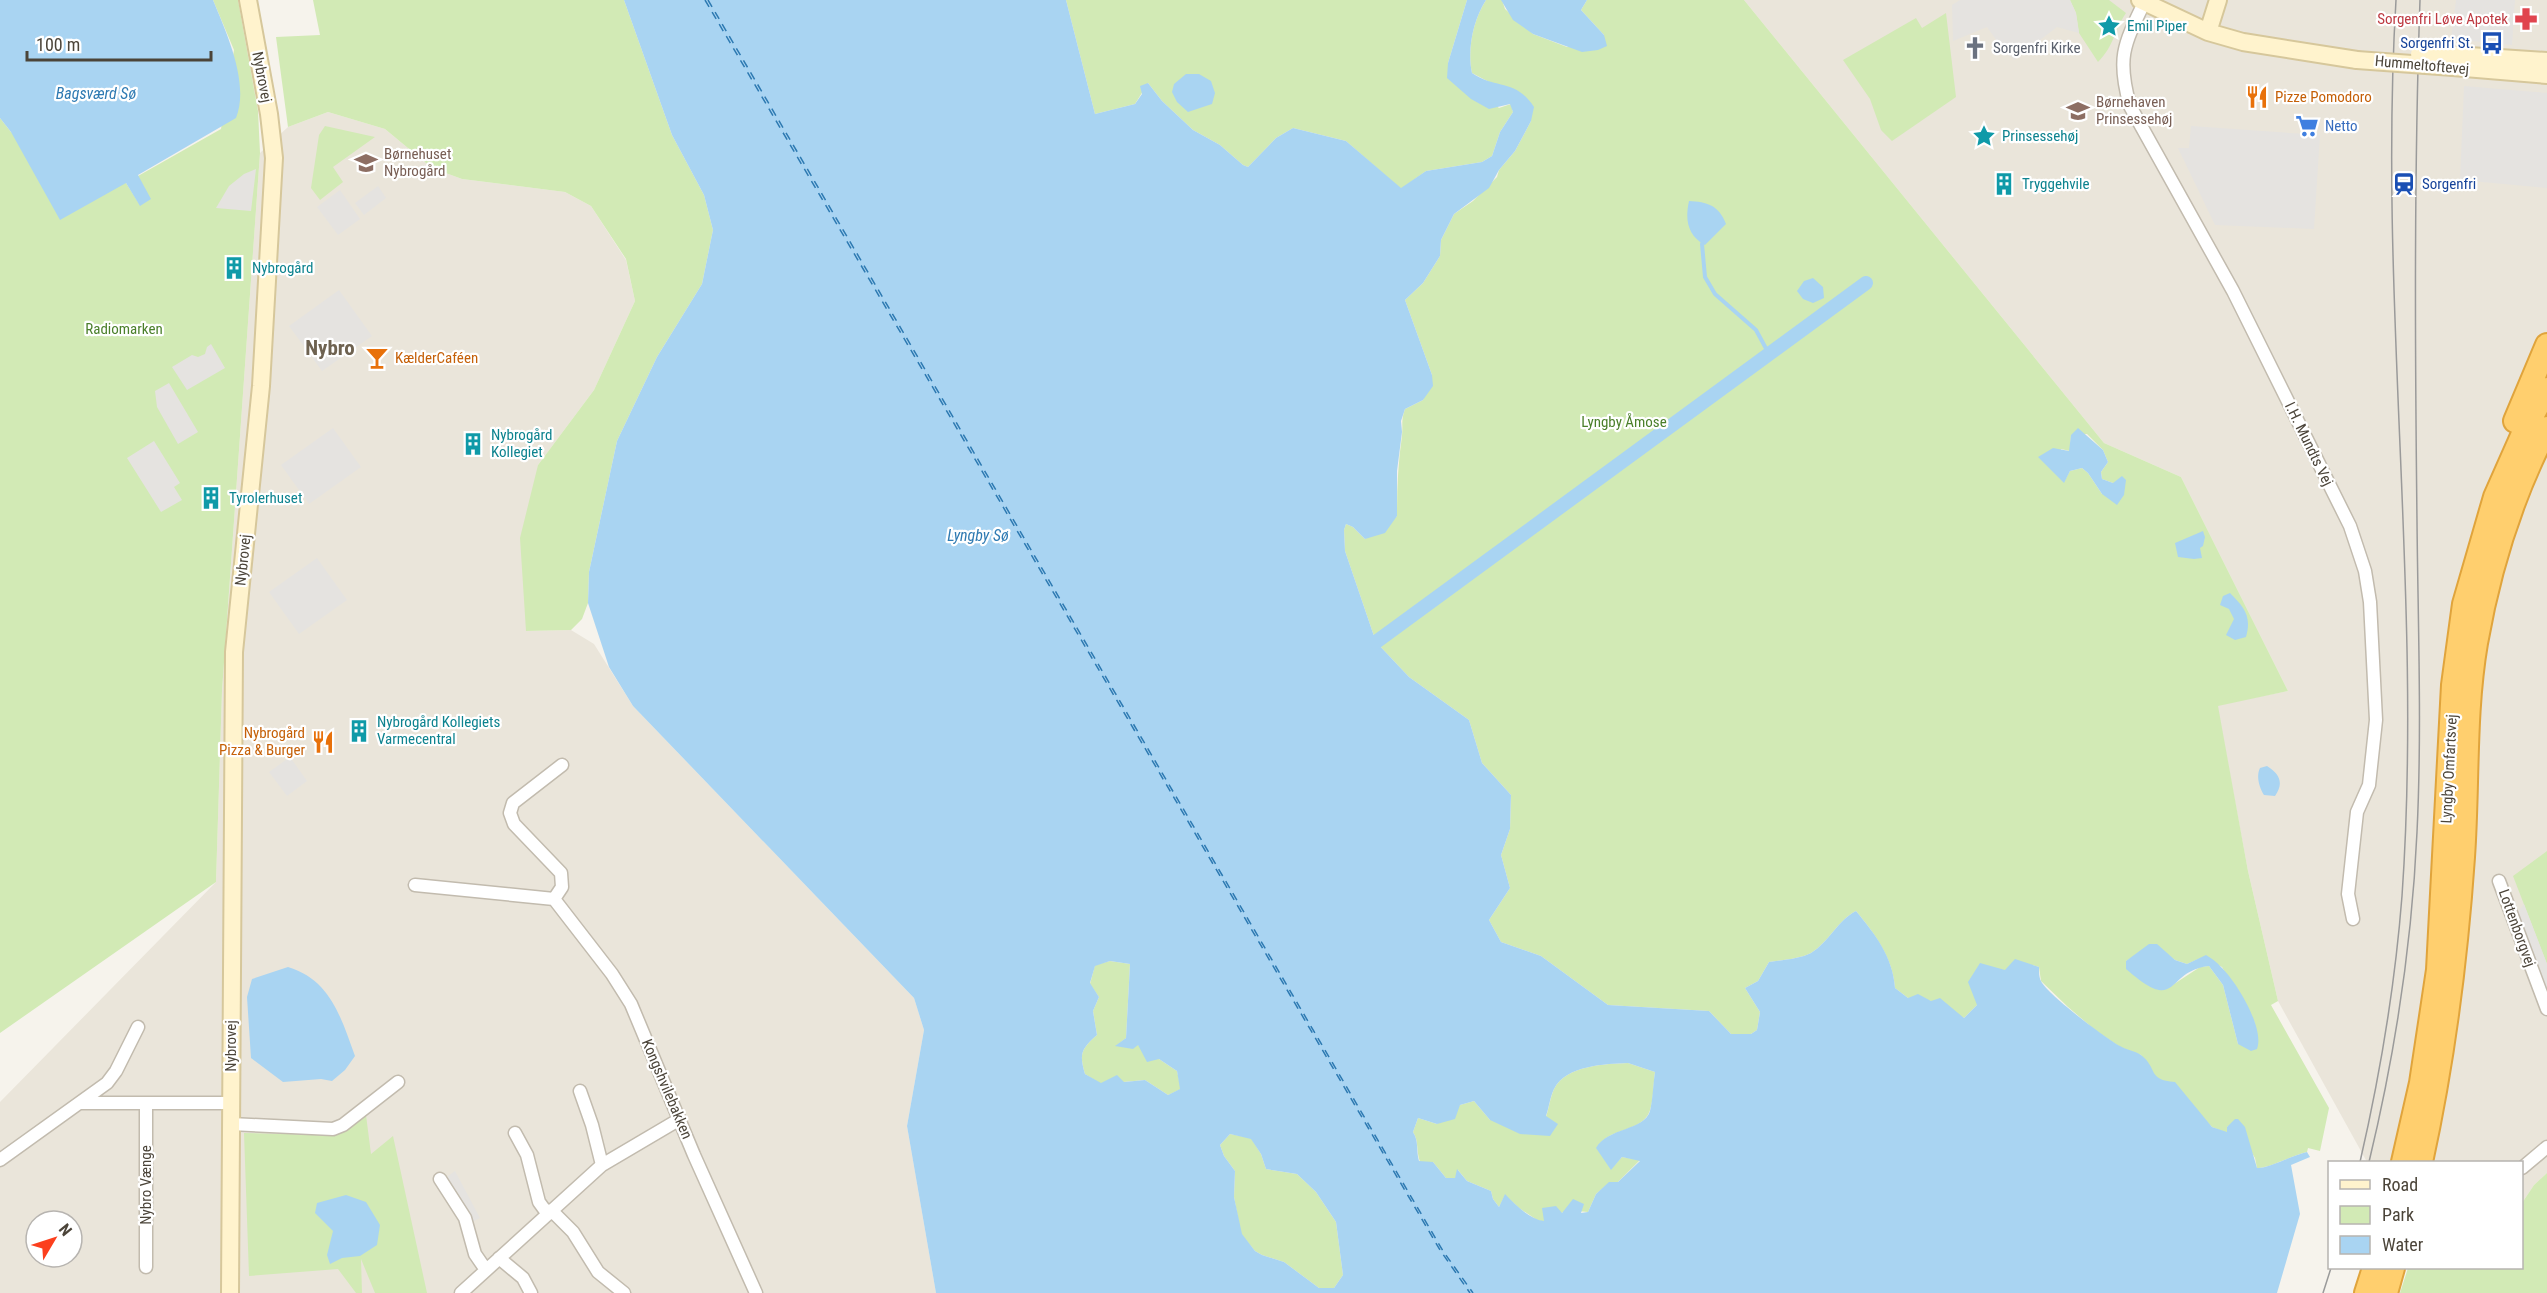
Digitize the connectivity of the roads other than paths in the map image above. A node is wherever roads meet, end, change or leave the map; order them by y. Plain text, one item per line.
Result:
1 (248, 0) edge
2 (2218, 0) edge
3 (2142, 1) edge
4 (2208, 32) junction
5 (2454, 61) junction
6 (2547, 61) edge
7 (2547, 75) edge
8 (2547, 345) edge
9 (2547, 389) edge
10 (2547, 428) edge
11 (2547, 453) edge
12 (2495, 497) junction
13 (2501, 537) junction
14 (562, 765) dead end
15 (2499, 881) dead end
16 (415, 885) dead end
17 (554, 899) junction
18 (2353, 919) dead end
19 (2547, 1009) edge
20 (138, 1027) dead end
21 (398, 1082) dead end
22 (580, 1091) dead end
23 (81, 1103) junction
24 (146, 1103) junction
25 (231, 1103) junction
26 (680, 1119) junction
27 (231, 1124) junction
28 (514, 1133) dead end
29 (2547, 1147) edge
30 (0, 1160) edge
31 (2403, 1161) edge
32 (2421, 1161) edge
33 (602, 1166) junction
34 (2523, 1167) edge
35 (440, 1179) dead end
36 (549, 1211) junction
37 (499, 1258) junction
38 (146, 1267) dead end
39 (2374, 1269) edge
40 (2393, 1269) edge
41 (486, 1270) junction
42 (230, 1293) edge
43 (461, 1293) edge
44 (531, 1293) edge
45 (624, 1293) edge
46 (756, 1293) edge
47 (2366, 1293) edge
48 (2386, 1293) edge

1 - 25 street, Nybrovej
2 - 4 street
3 - 4 street, Hummeltoftevej
3 - 18 street, I.H. Mundts Vej
4 - 5 street, Hummeltoftevej, bridge
5 - 6 street, Hummeltoftevej
5 - 7 street, Hummeltoftevej
8 - 12 highway
9 - 12 highway, Lyngby Omfartsvej
10 - 13 highway, Lyngby Omfartsvej
11 - 13 highway
12 - 31 highway, Lyngby Omfartsvej
13 - 32 highway, Lyngby Omfartsvej
14 - 17 street
15 - 19 street, Lottenborgvej
16 - 17 street
17 - 26 street, Kongshvilebakken
20 - 23 street
21 - 27 street
22 - 33 street
23 - 24 street
23 - 30 street
24 - 25 street
24 - 38 street, Nybro Vænge
25 - 27 street, Nybrovej
26 - 33 street
26 - 46 street, Kongshvilebakken
27 - 42 street, Nybrovej
28 - 36 street
29 - 34 street
33 - 36 street
35 - 41 street
36 - 37 street
36 - 45 street
37 - 41 street
37 - 44 street
39 - 47 highway
40 - 48 highway
41 - 43 street

